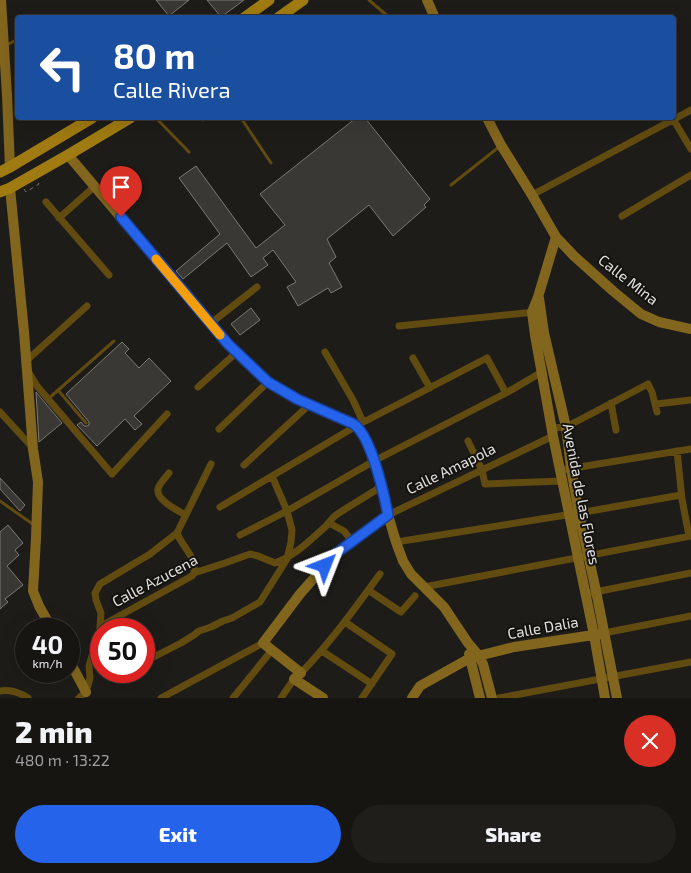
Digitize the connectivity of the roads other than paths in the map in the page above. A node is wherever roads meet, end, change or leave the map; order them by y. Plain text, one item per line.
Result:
1 (1, 0) edge
2 (269, 0) edge
3 (303, 0) edge
4 (369, 0) edge
5 (427, 0) edge
6 (248, 15) edge
7 (282, 15) edge
8 (386, 15) edge
9 (434, 15) edge
10 (15, 41) edge
11 (4, 47) junction
12 (691, 110) edge
13 (676, 118) edge
14 (89, 120) edge
15 (127, 120) edge
16 (158, 120) edge
17 (242, 120) edge
18 (488, 120) edge
19 (671, 120) edge
20 (674, 120) edge
21 (501, 144) junction
22 (691, 149) edge
23 (190, 152) dead end
24 (68, 155) junction
25 (271, 163) dead end
26 (5, 169) edge
27 (691, 175) edge
28 (451, 185) dead end
29 (95, 186) junction
30 (5, 190) edge
31 (532, 195) junction
32 (46, 202) dead end
33 (622, 216) dead end
34 (59, 218) junction
35 (556, 237) junction
36 (109, 275) dead end
37 (257, 287) dead end
38 (86, 306) dead end
39 (536, 311) junction
40 (211, 324) junction
41 (399, 326) dead end
42 (691, 329) edge
43 (114, 342) dead end
44 (237, 352) junction
45 (325, 352) dead end
46 (413, 358) dead end
47 (26, 365) junction
48 (542, 372) junction
49 (268, 382) junction
50 (198, 387) dead end
51 (430, 388) junction
52 (58, 390) junction
53 (557, 390) junction
54 (545, 391) junction
55 (506, 393) junction
56 (48, 399) junction
57 (691, 400) edge
58 (611, 403) junction
59 (309, 405) junction
60 (0, 412) edge
61 (166, 414) dead end
62 (86, 423) dead end
63 (360, 424) junction
64 (566, 427) junction
65 (219, 429) dead end
66 (616, 430) dead end
67 (553, 432) junction
68 (468, 441) dead end
69 (33, 449) junction
70 (691, 449) edge
71 (676, 451) junction
72 (374, 461) junction
73 (211, 464) dead end
74 (244, 465) dead end
75 (566, 469) junction
76 (482, 470) junction
77 (169, 473) dead end
78 (272, 476) junction
79 (563, 481) junction
80 (382, 486) junction
81 (681, 495) junction
82 (0, 501) edge
83 (220, 507) dead end
84 (287, 511) junction
85 (574, 514) junction
86 (186, 515) junction
87 (388, 515) junction
88 (329, 523) junction
89 (37, 527) junction
90 (177, 533) junction
91 (240, 535) dead end
92 (690, 536) edge
93 (352, 541) junction
94 (396, 542) junction
95 (583, 556) junction
96 (287, 559) junction
97 (194, 573) junction
98 (691, 573) edge
99 (380, 574) dead end
100 (424, 587) junction
101 (368, 590) junction
102 (596, 591) junction
103 (585, 594) junction
104 (415, 596) dead end
105 (691, 616) edge
106 (46, 618) edge
107 (101, 618) edge
108 (116, 618) edge
109 (345, 622) junction
110 (599, 634) junction
111 (263, 643) junction
112 (272, 650) junction
113 (322, 651) junction
114 (155, 656) edge
115 (474, 657) junction
116 (90, 662) edge
117 (691, 662) edge
118 (298, 676) junction
119 (90, 678) edge
120 (90, 678) edge
121 (607, 678) junction
122 (78, 683) edge
123 (372, 684) junction
124 (0, 691) edge
125 (83, 695) edge
126 (28, 698) edge
127 (161, 698) edge
128 (233, 698) edge
129 (281, 698) edge
130 (323, 698) edge
131 (362, 698) edge
132 (412, 698) edge
133 (480, 698) edge
134 (492, 698) edge
135 (500, 698) edge
136 (605, 698) edge
137 (617, 698) edge

1 - 11 main road
2 - 6 main road
3 - 7 main road
4 - 8 lane
5 - 9 main road
10 - 11 lane
11 - 26 main road
12 - 13 street
14 - 26 main road
15 - 24 main road
16 - 23 lane
17 - 25 lane
18 - 21 main road
19 - 31 street
20 - 22 street
21 - 28 lane
21 - 31 main road
24 - 29 main road
24 - 30 main road
27 - 33 street
29 - 34 street
29 - 40 main road
30 - 47 main road
31 - 35 main road
32 - 34 street
34 - 36 street
35 - 39 main road, Avenida de las Flores
35 - 42 main road, Calle Mina
37 - 40 street
38 - 47 street
39 - 41 street
39 - 48 main road, Avenida de las Flores
39 - 53 main road, Avenida de las Flores
40 - 44 main road
43 - 52 lane
44 - 49 main road
44 - 50 street
45 - 63 street
46 - 51 street
47 - 56 street
47 - 69 main road
48 - 54 main road, Avenida de las Flores
48 - 55 street
49 - 59 main road
49 - 65 street
51 - 55 street
51 - 63 street
52 - 56 lane
52 - 62 lane
53 - 54 street
53 - 64 main road, Avenida de las Flores
54 - 67 main road, Avenida de las Flores
55 - 72 street
56 - 61 street
57 - 58 street
58 - 64 street
58 - 66 street
59 - 63 main road
59 - 74 street
60 - 69 street
63 - 72 main road
63 - 78 street
64 - 67 street
64 - 75 main road, Avenida de las Flores
67 - 75 main road, Avenida de las Flores
67 - 76 street, Calle Amapola
68 - 76 street
69 - 89 main road
70 - 71 street
71 - 75 street
71 - 81 street
72 - 80 main road
72 - 84 street
73 - 86 street
75 - 79 main road, Avenida de las Flores
75 - 85 main road, Avenida de las Flores
76 - 79 street
76 - 87 street, Calle Amapola
77 - 86 street
78 - 83 street
78 - 84 street
79 - 85 main road, Avenida de las Flores
80 - 87 main road
80 - 88 street
81 - 85 street
81 - 92 street
82 - 89 lane
84 - 91 street
84 - 96 street
85 - 94 street
85 - 95 main road, Avenida de las Flores
86 - 90 street
87 - 93 main road, Calle Amapola
87 - 94 main road
88 - 93 street
88 - 96 street
89 - 106 main road
90 - 97 street
90 - 107 street
92 - 95 street
93 - 111 main road, Calle Amapola
94 - 100 main road
95 - 100 street
95 - 102 main road, Avenida de las Flores
95 - 103 main road, Avenida de las Flores
96 - 97 street, Calle Azucena
96 - 114 street
97 - 108 street, Calle Azucena
98 - 102 street
99 - 101 street
100 - 115 main road
101 - 104 street
101 - 109 street
102 - 103 street
102 - 110 main road, Avenida de las Flores
103 - 110 main road, Avenida de las Flores
105 - 110 street, Calle Dalia
109 - 113 street
109 - 123 street
110 - 115 main road, Calle Dalia
110 - 121 main road, Avenida de las Flores
111 - 112 main road
111 - 127 street
112 - 118 main road
112 - 128 street
113 - 118 street
113 - 123 street
115 - 132 main road, Calle Dalia
115 - 133 main road
115 - 134 main road
116 - 120 street, Calle Azucena
117 - 121 street
118 - 129 street
118 - 130 main road
119 - 125 street, Calle Azucena
121 - 135 street
121 - 136 main road, Avenida de las Flores
121 - 137 main road, Avenida de las Flores
122 - 125 main road
123 - 131 street
124 - 126 street

